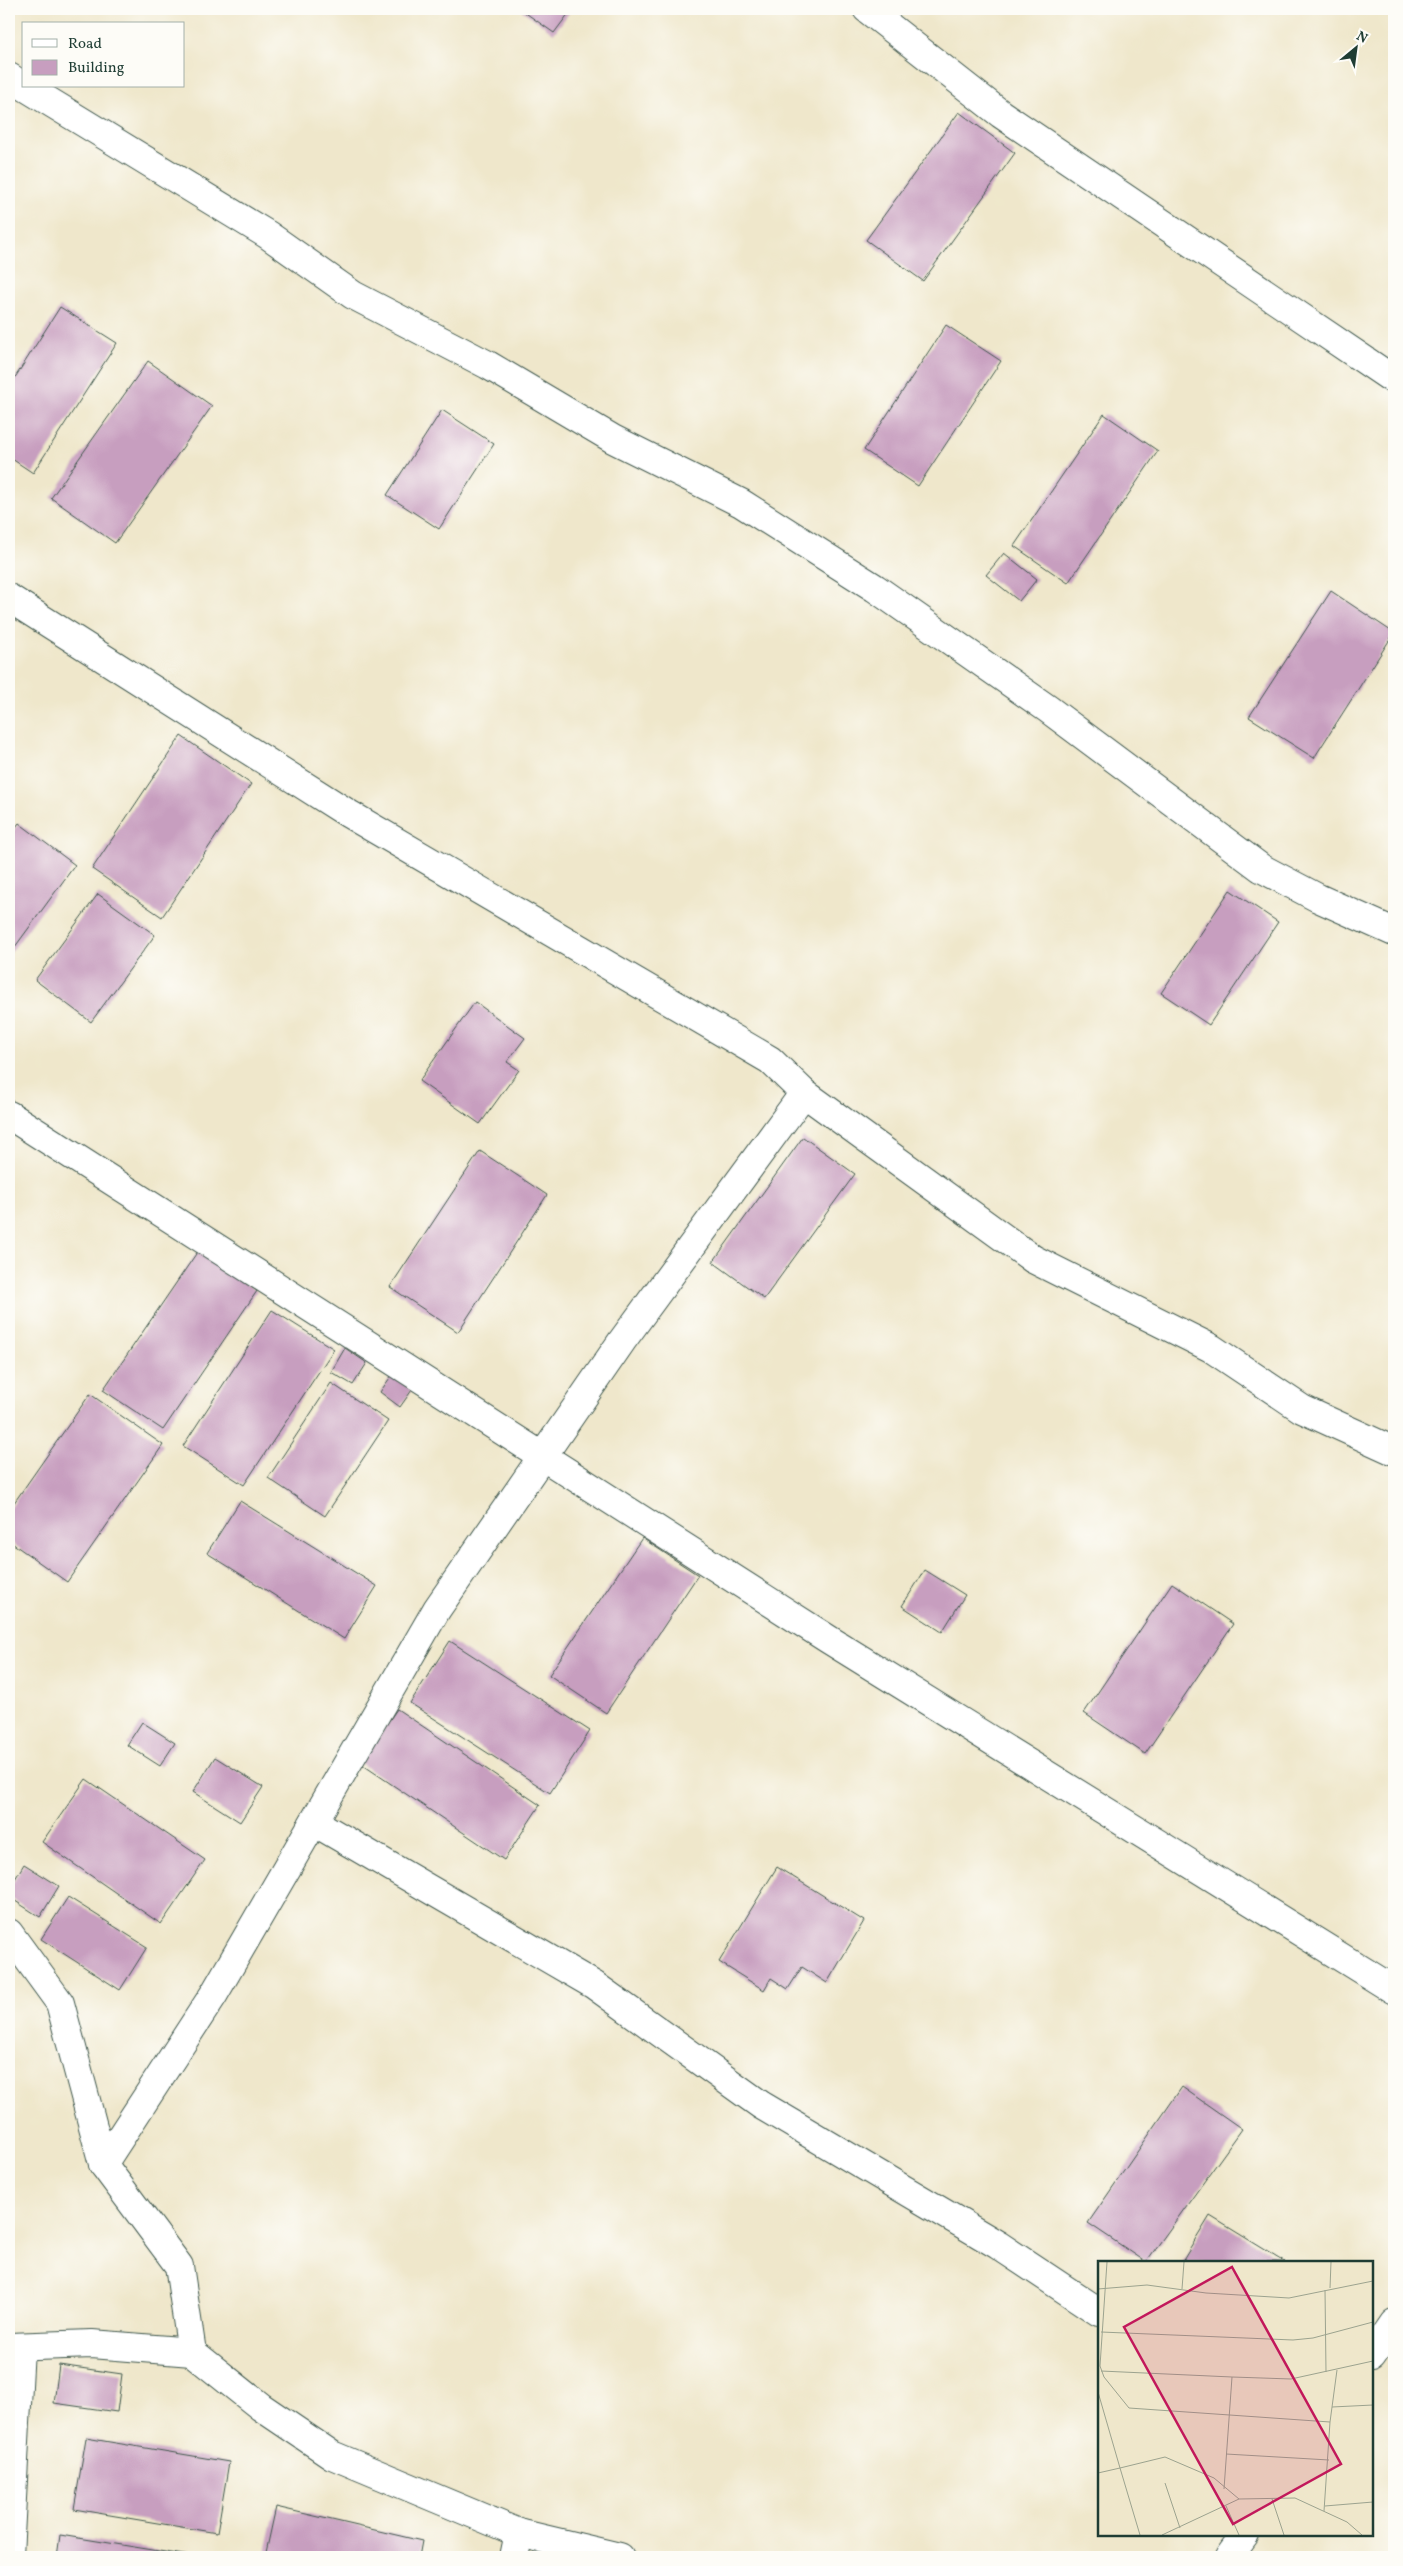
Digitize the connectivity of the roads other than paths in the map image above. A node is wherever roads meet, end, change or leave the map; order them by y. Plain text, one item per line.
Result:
1 (867, 9) edge
2 (9, 77) edge
3 (22, 85) edge
4 (27, 88) edge
5 (1394, 380) edge
6 (9, 598) edge
7 (1394, 932) edge
8 (804, 1093) junction
9 (9, 1115) edge
10 (1394, 1450) edge
11 (542, 1457) junction
12 (314, 1822) junction
13 (9, 1933) edge
14 (1394, 1990) edge
15 (103, 2164) junction
16 (1098, 2311) edge
17 (1394, 2323) edge
18 (15, 2348) edge
19 (192, 2352) junction
20 (1373, 2354) edge
21 (1244, 2536) edge
22 (517, 2545) edge
23 (9, 2555) edge
24 (620, 2557) edge
25 (1229, 2557) edge

1 - 5 street
2 - 3 street
4 - 7 street
6 - 8 street
8 - 10 street
8 - 11 street
9 - 11 street
11 - 12 street
11 - 14 street
12 - 15 street
12 - 16 street
13 - 15 street
15 - 19 street
17 - 20 street
18 - 19 street
18 - 23 street
19 - 22 street
21 - 25 street
22 - 24 street

